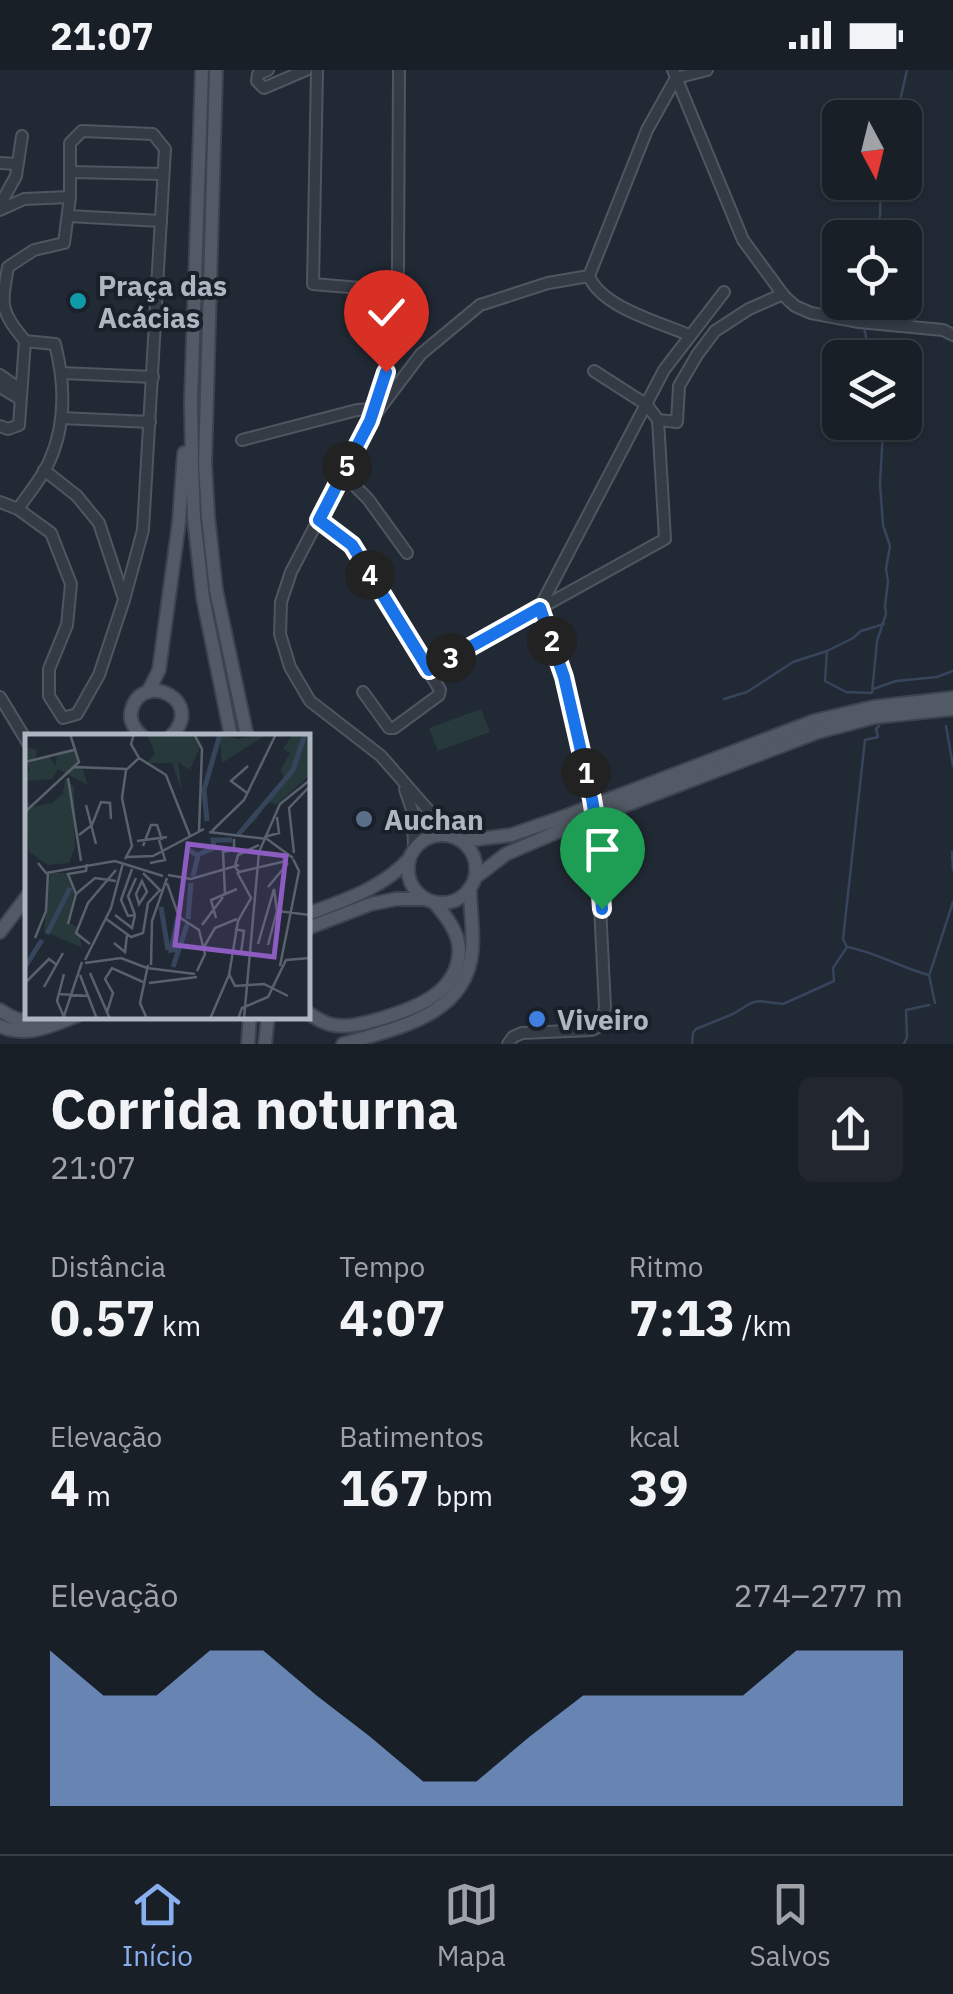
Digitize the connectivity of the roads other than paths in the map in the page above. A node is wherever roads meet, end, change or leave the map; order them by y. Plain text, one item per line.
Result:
1 (202, 70) edge
2 (216, 70) edge
3 (268, 70) edge
4 (306, 70) edge
5 (317, 70) edge
6 (399, 70) edge
7 (707, 70) edge
8 (675, 74) edge
9 (22, 136) dead end
10 (0, 163) edge
11 (18, 164) junction
12 (70, 172) junction
13 (164, 174) junction
14 (70, 197) junction
15 (0, 208) edge
16 (68, 216) junction
17 (161, 221) junction
18 (589, 276) junction
19 (396, 291) junction
20 (724, 292) dead end
21 (783, 294) junction
22 (1, 296) edge
23 (953, 334) edge
24 (688, 335) junction
25 (25, 341) junction
26 (594, 371) dead end
27 (62, 372) junction
28 (0, 375) edge
29 (153, 377) junction
30 (0, 386) edge
31 (20, 394) junction
32 (191, 401) junction
33 (647, 405) junction
34 (372, 415) junction
35 (62, 418) junction
36 (658, 420) junction
37 (150, 422) junction
38 (0, 426) edge
39 (242, 440) dead end
40 (44, 470) junction
41 (342, 474) junction
42 (0, 502) edge
43 (18, 508) junction
44 (319, 520) junction
45 (407, 554) dead end
46 (124, 600) junction
47 (540, 608) junction
48 (429, 670) junction
49 (148, 692) junction
50 (363, 692) dead end
51 (0, 697) edge
52 (953, 698) edge
53 (953, 709) edge
54 (135, 733) edge
55 (173, 734) edge
56 (231, 734) edge
57 (247, 734) edge
58 (25, 738) edge
59 (401, 779) junction
60 (604, 808) junction
61 (568, 821) junction
62 (456, 838) junction
63 (411, 854) junction
64 (473, 883) junction
65 (25, 899) edge
66 (429, 900) junction
67 (310, 913) edge
68 (310, 927) edge
69 (0, 932) edge
70 (0, 1010) edge
71 (310, 1015) edge
72 (405, 1018) junction
73 (36, 1019) edge
74 (69, 1019) edge
75 (250, 1019) edge
76 (268, 1019) edge
77 (0, 1026) edge
78 (25, 1038) edge
79 (248, 1044) edge
80 (265, 1044) edge
81 (343, 1044) edge
82 (508, 1044) edge

1 - 32 main road
2 - 57 main road
3 - 4 street
5 - 19 street
6 - 19 street
7 - 8 street
8 - 18 street
8 - 21 street
9 - 11 street
10 - 11 street
11 - 15 street
12 - 13 street
12 - 13 street
12 - 14 street
13 - 17 street
14 - 15 street
14 - 16 street
16 - 17 street
16 - 22 street
17 - 29 street
18 - 24 street
18 - 34 street
19 - 34 street
20 - 24 street
21 - 23 street
21 - 36 street
22 - 25 street
24 - 33 street
25 - 27 street
25 - 31 street
26 - 33 street
27 - 29 street
27 - 35 street
28 - 31 street
29 - 37 street
30 - 31 street
31 - 38 street
32 - 49 main road
32 - 56 main road
33 - 36 street
33 - 47 street
34 - 39 street
34 - 41 street
35 - 37 street
35 - 40 street
36 - 47 street
37 - 46 street
40 - 43 street
40 - 46 street
41 - 44 street
41 - 45 street
42 - 43 street
43 - 46 street
44 - 48 street
44 - 59 street
47 - 48 street
47 - 82 street
48 - 50 street
49 - 54 main road
49 - 55 main road
51 - 58 street
52 - 60 main road
53 - 60 main road
59 - 62 street
59 - 63 street
60 - 61 main road, bridge
61 - 62 main road
61 - 64 main road
62 - 63 main road
62 - 64 main road
63 - 66 main road
63 - 67 main road
64 - 66 main road
64 - 72 main road
65 - 69 main road
66 - 68 main road
66 - 72 main road
70 - 73 main road
71 - 72 main road
72 - 81 main road
74 - 78 main road
75 - 79 main road
76 - 80 main road
77 - 78 main road

